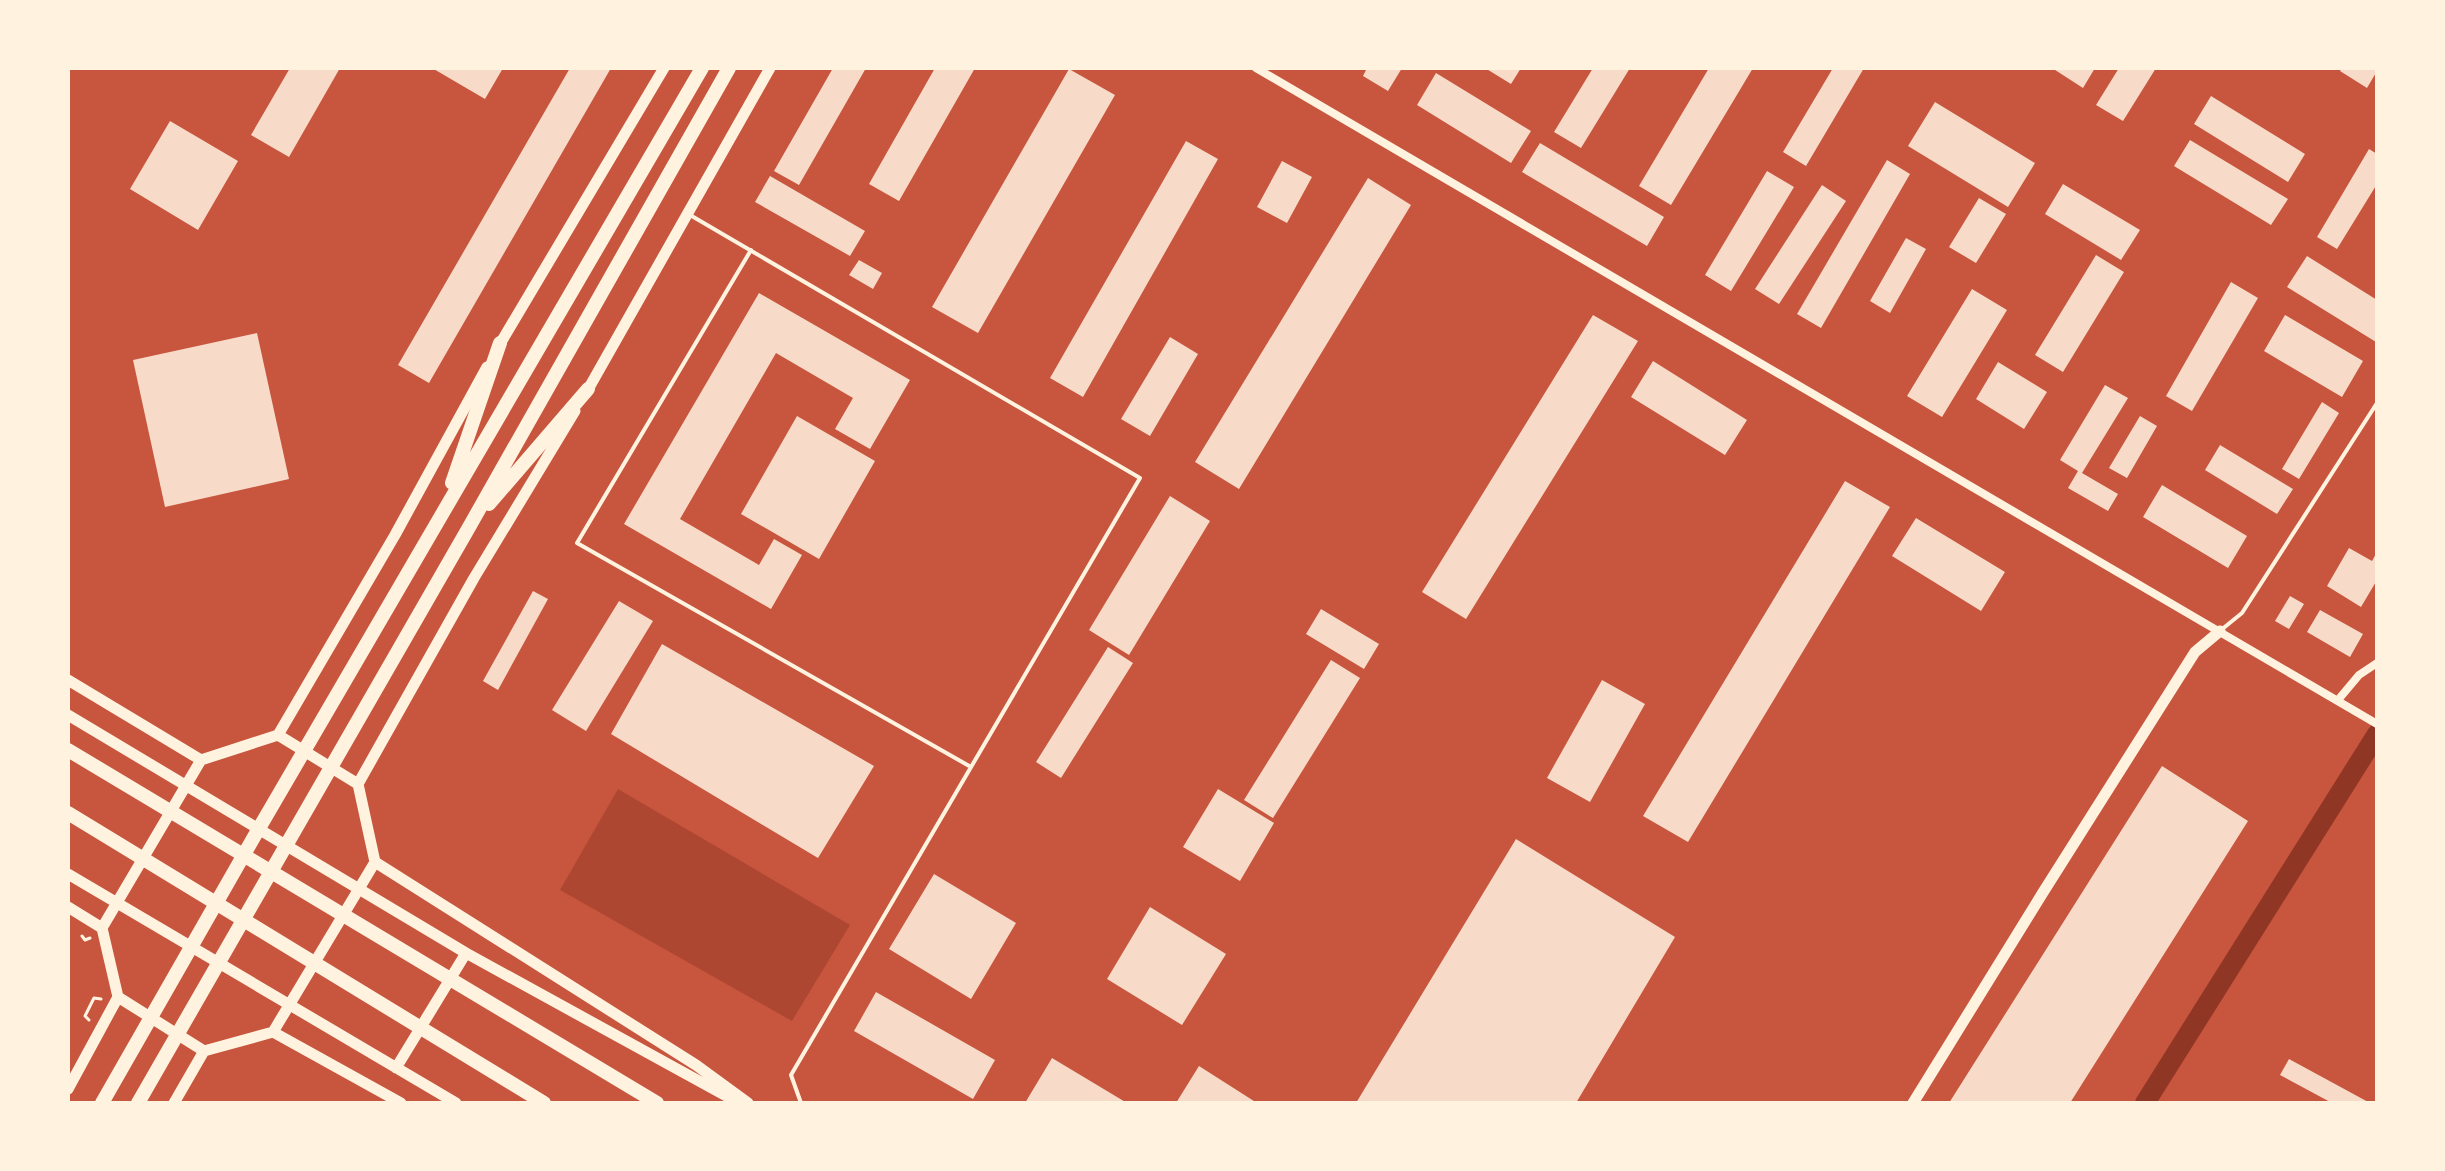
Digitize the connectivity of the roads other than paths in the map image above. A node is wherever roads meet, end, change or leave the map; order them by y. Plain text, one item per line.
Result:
1 (664, 68) edge
2 (702, 68) edge
3 (729, 68) edge
4 (770, 68) edge
5 (1256, 68) edge
6 (688, 214) junction
7 (751, 250) junction
8 (500, 343) junction
9 (588, 389) junction
10 (2377, 403) edge
11 (441, 513) junction
12 (468, 529) junction
13 (2220, 631) junction
14 (2377, 663) edge
15 (68, 680) edge
16 (2338, 700) junction
17 (68, 715) edge
18 (2377, 724) edge
19 (278, 735) junction
20 (68, 750) edge
21 (201, 760) junction
22 (971, 767) junction
23 (358, 784) junction
24 (68, 813) edge
25 (258, 830) junction
26 (286, 847) junction
27 (375, 862) junction
28 (68, 874) edge
29 (68, 907) edge
30 (102, 928) junction
31 (190, 946) junction
32 (466, 953) junction
33 (219, 963) junction
34 (118, 997) junction
35 (273, 1032) junction
36 (204, 1051) junction
37 (396, 1068) junction
38 (68, 1089) edge
39 (102, 1103) edge
40 (138, 1103) edge
41 (174, 1103) edge
42 (401, 1103) edge
43 (456, 1103) edge
44 (544, 1103) edge
45 (657, 1103) edge
46 (739, 1103) edge
47 (748, 1103) edge
48 (801, 1103) edge
49 (1913, 1103) edge

1 - 8 street
2 - 11 highway
3 - 12 highway
4 - 6 street
5 - 13 street
6 - 7 lane
6 - 9 street
7 - 22 lane
7 - 22 lane
8 - 11 highway
8 - 19 street
9 - 12 highway
9 - 23 street
10 - 13 lane
11 - 25 highway
12 - 26 highway
13 - 16 street
13 - 49 street
14 - 16 street
15 - 21 street
16 - 18 street
17 - 25 street
19 - 21 street
19 - 23 street
20 - 45 highway
21 - 30 street
22 - 48 lane
23 - 27 street
24 - 44 highway
25 - 26 street
25 - 31 highway
26 - 32 street
26 - 33 highway
27 - 35 street
27 - 47 street
28 - 31 street
29 - 30 street
30 - 34 street
31 - 33 street
31 - 39 highway
32 - 37 street
32 - 46 street
33 - 37 street
33 - 40 highway
34 - 36 street
34 - 38 street
35 - 36 street
35 - 42 street
36 - 41 street
37 - 43 street

